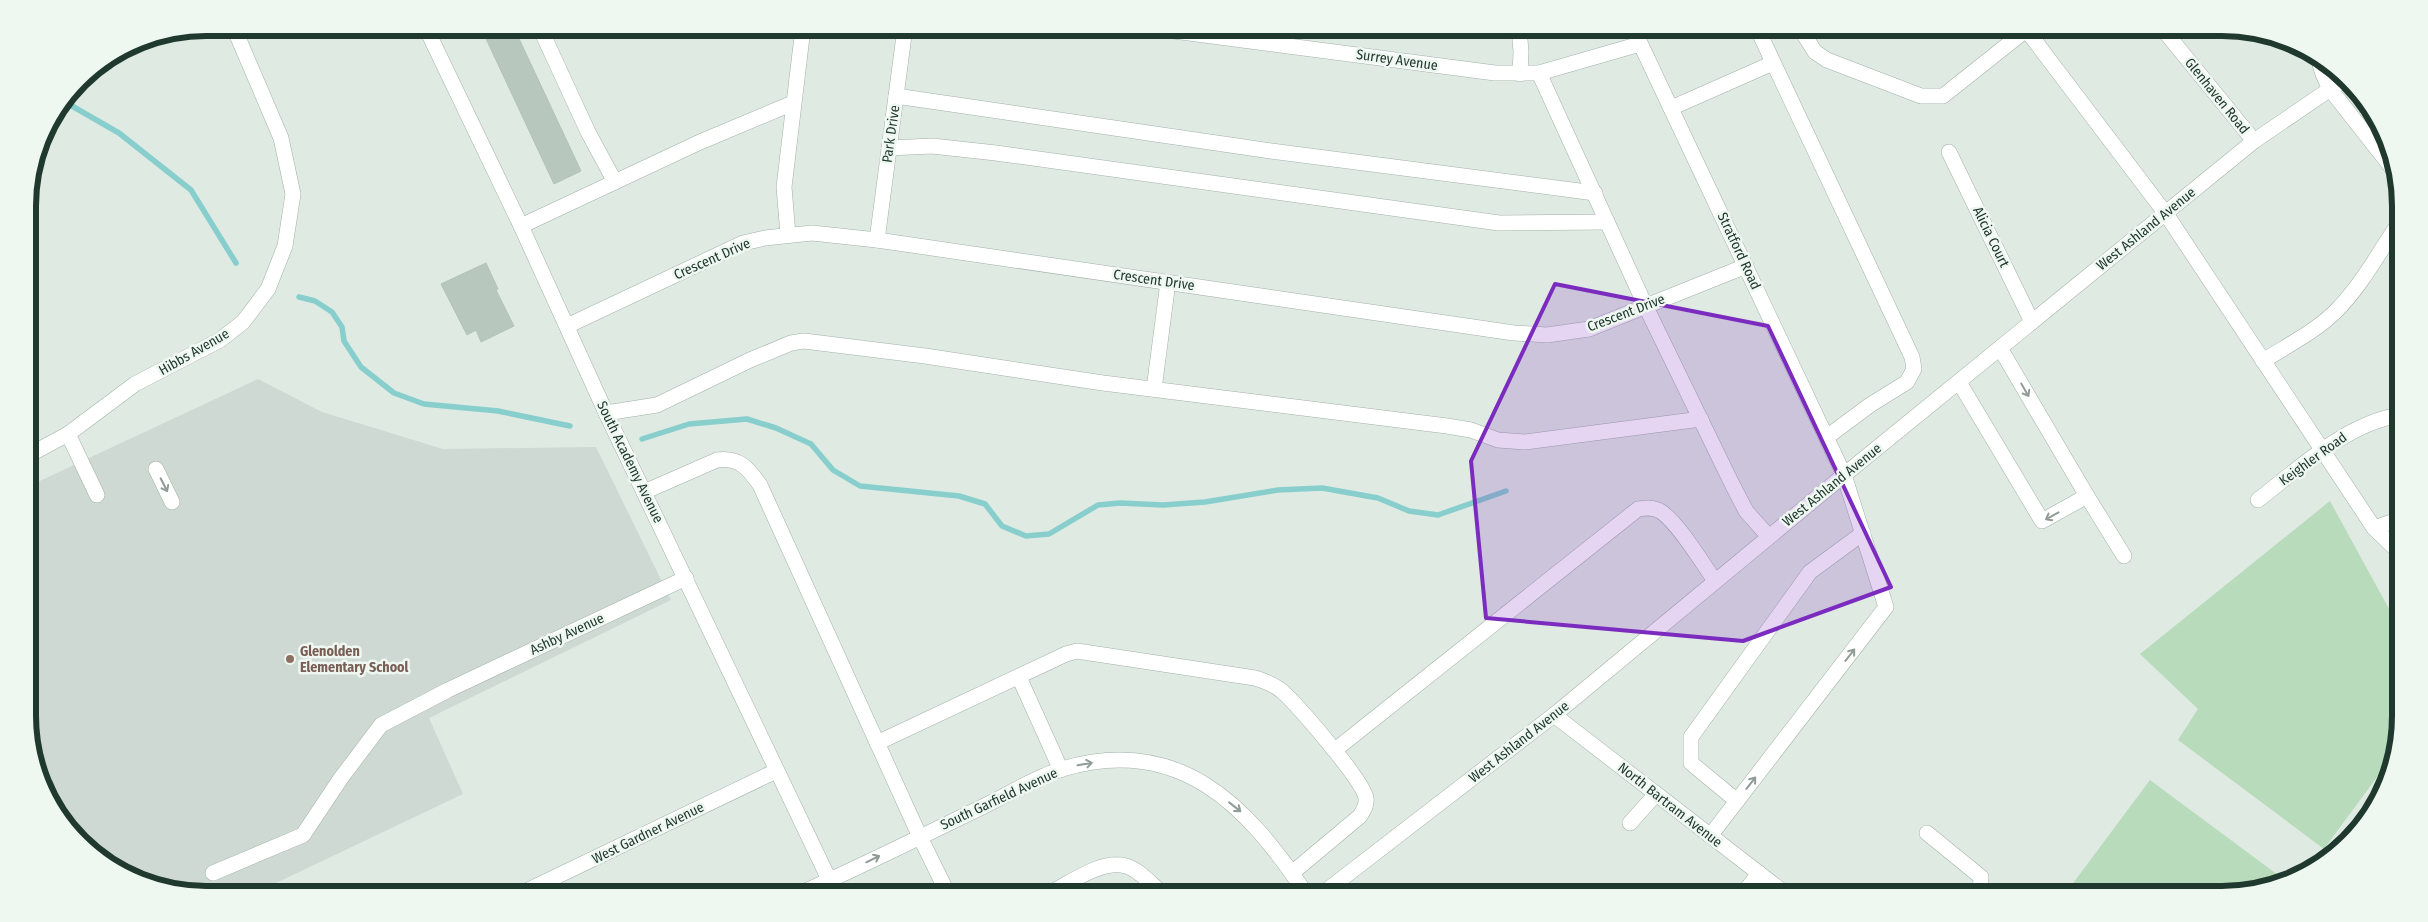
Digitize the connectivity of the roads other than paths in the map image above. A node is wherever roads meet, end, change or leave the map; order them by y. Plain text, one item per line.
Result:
1 (1216, 36) edge
2 (1519, 36) edge
3 (1636, 36) edge
4 (1761, 36) edge
5 (1805, 36) edge
6 (2016, 36) edge
7 (2032, 36) edge
8 (2169, 36) edge
9 (238, 37) edge
10 (430, 37) edge
11 (544, 37) edge
12 (803, 37) edge
13 (904, 37) edge
14 (1640, 44) junction
15 (1773, 63) junction
16 (2320, 68) edge
17 (1539, 73) junction
18 (1520, 74) junction
19 (2339, 83) edge
20 (2330, 89) junction
21 (896, 96) junction
22 (794, 103) junction
23 (1671, 108) junction
24 (2254, 141) junction
25 (889, 148) junction
26 (1949, 152) dead end
27 (2385, 159) edge
28 (615, 182) junction
29 (1595, 193) junction
30 (2166, 214) junction
31 (1607, 222) junction
32 (521, 226) junction
33 (2392, 233) edge
34 (788, 235) junction
35 (877, 240) junction
36 (1746, 266) junction
37 (1168, 282) junction
38 (1646, 307) junction
39 (2032, 322) junction
40 (568, 326) junction
41 (2000, 348) junction
42 (2263, 361) junction
43 (1959, 382) junction
44 (1154, 389) junction
45 (606, 413) junction
46 (2392, 418) edge
47 (1701, 419) junction
48 (68, 434) junction
49 (1827, 437) junction
50 (2322, 450) junction
51 (37, 451) edge
52 (156, 469) dead end
53 (1844, 474) junction
54 (644, 492) junction
55 (97, 495) dead end
56 (2087, 496) junction
57 (2258, 500) dead end
58 (172, 502) dead end
59 (2392, 522) edge
60 (2374, 528) junction
61 (1863, 533) junction
62 (1769, 537) junction
63 (2392, 545) edge
64 (2124, 556) dead end
65 (686, 578) junction
66 (1715, 582) junction
67 (1019, 677) junction
68 (1554, 715) junction
69 (877, 743) junction
70 (1335, 750) junction
71 (1060, 770) junction
72 (776, 771) junction
73 (1656, 794) junction
74 (1737, 800) junction
75 (1630, 823) dead end
76 (1926, 834) dead end
77 (1710, 836) junction
78 (920, 837) junction
79 (213, 873) dead end
80 (1292, 873) junction
81 (1759, 874) junction
82 (1300, 885) edge
83 (1333, 885) edge
84 (1750, 885) edge
85 (1774, 885) edge
86 (1981, 885) edge
87 (537, 886) edge
88 (832, 886) edge
89 (837, 886) edge
90 (944, 886) edge
91 (1064, 886) edge
92 (1151, 886) edge

1 - 18 street, Surrey Avenue
2 - 18 street
3 - 14 street, Stratford Road
4 - 15 street
5 - 6 street
7 - 30 street
8 - 24 street, Glenhaven Road
9 - 48 street, Hibbs Avenue
10 - 32 street, South Academy Avenue
11 - 28 street
12 - 22 street
13 - 21 street, Park Drive
14 - 17 street, Surrey Avenue
14 - 23 street, Stratford Road
15 - 23 street
15 - 49 street
16 - 20 street
17 - 18 street, Surrey Avenue
17 - 29 street
19 - 20 street, West Ashland Avenue
20 - 24 street, West Ashland Avenue
20 - 27 street
21 - 25 street, Park Drive
21 - 29 street
22 - 28 street
22 - 34 street
23 - 36 street, Stratford Road
24 - 30 street, West Ashland Avenue
25 - 31 street
25 - 35 street, Park Drive
26 - 39 street, Alicia Court
28 - 32 street
29 - 31 street
30 - 39 street, West Ashland Avenue
30 - 42 street
31 - 38 street
32 - 40 street, South Academy Avenue
33 - 42 street
34 - 35 street, Crescent Drive
34 - 40 street, Crescent Drive
35 - 37 street, Crescent Drive
36 - 38 street, Crescent Drive
36 - 49 street, Stratford Road
37 - 38 street, Crescent Drive
37 - 44 street
38 - 47 street
39 - 41 street, West Ashland Avenue
40 - 45 street, South Academy Avenue
41 - 43 street, West Ashland Avenue
41 -> 56 street
42 - 50 street
43 - 53 street, West Ashland Avenue
56 -> 43 street
44 - 45 street
44 - 47 street
45 - 54 street, South Academy Avenue
46 - 50 street, Keighler Road
47 - 62 street
48 - 51 street, Hibbs Avenue
48 - 55 street
49 - 53 street, Stratford Road
50 - 57 street, Keighler Road
50 - 60 street
52 -> 58 street
53 - 61 street, Stratford Road
53 - 62 street, West Ashland Avenue
54 - 65 street, South Academy Avenue
54 - 69 street
56 - 64 street
59 - 60 street
60 - 63 street
74 -> 61 street, Stratford Road
61 - 74 street
62 - 66 street, West Ashland Avenue
65 - 72 street, South Academy Avenue
65 - 79 street, Ashby Avenue
66 - 68 street, West Ashland Avenue
66 - 70 street
67 - 69 street
67 - 70 street
67 - 71 street
68 - 73 street, North Bartram Avenue
68 - 83 street, West Ashland Avenue
69 - 78 street
70 - 80 street
71 - 78 street, South Garfield Avenue
71 -> 80 street, South Garfield Avenue
72 - 87 street, West Gardner Avenue
72 - 88 street, South Academy Avenue
73 - 75 street
73 - 77 street, North Bartram Avenue
74 - 77 street
76 - 86 street
77 - 81 street, North Bartram Avenue
89 -> 78 street, South Garfield Avenue
78 - 90 street
80 - 82 street, South Garfield Avenue
81 - 84 street
81 - 85 street, North Bartram Avenue
91 - 92 street

